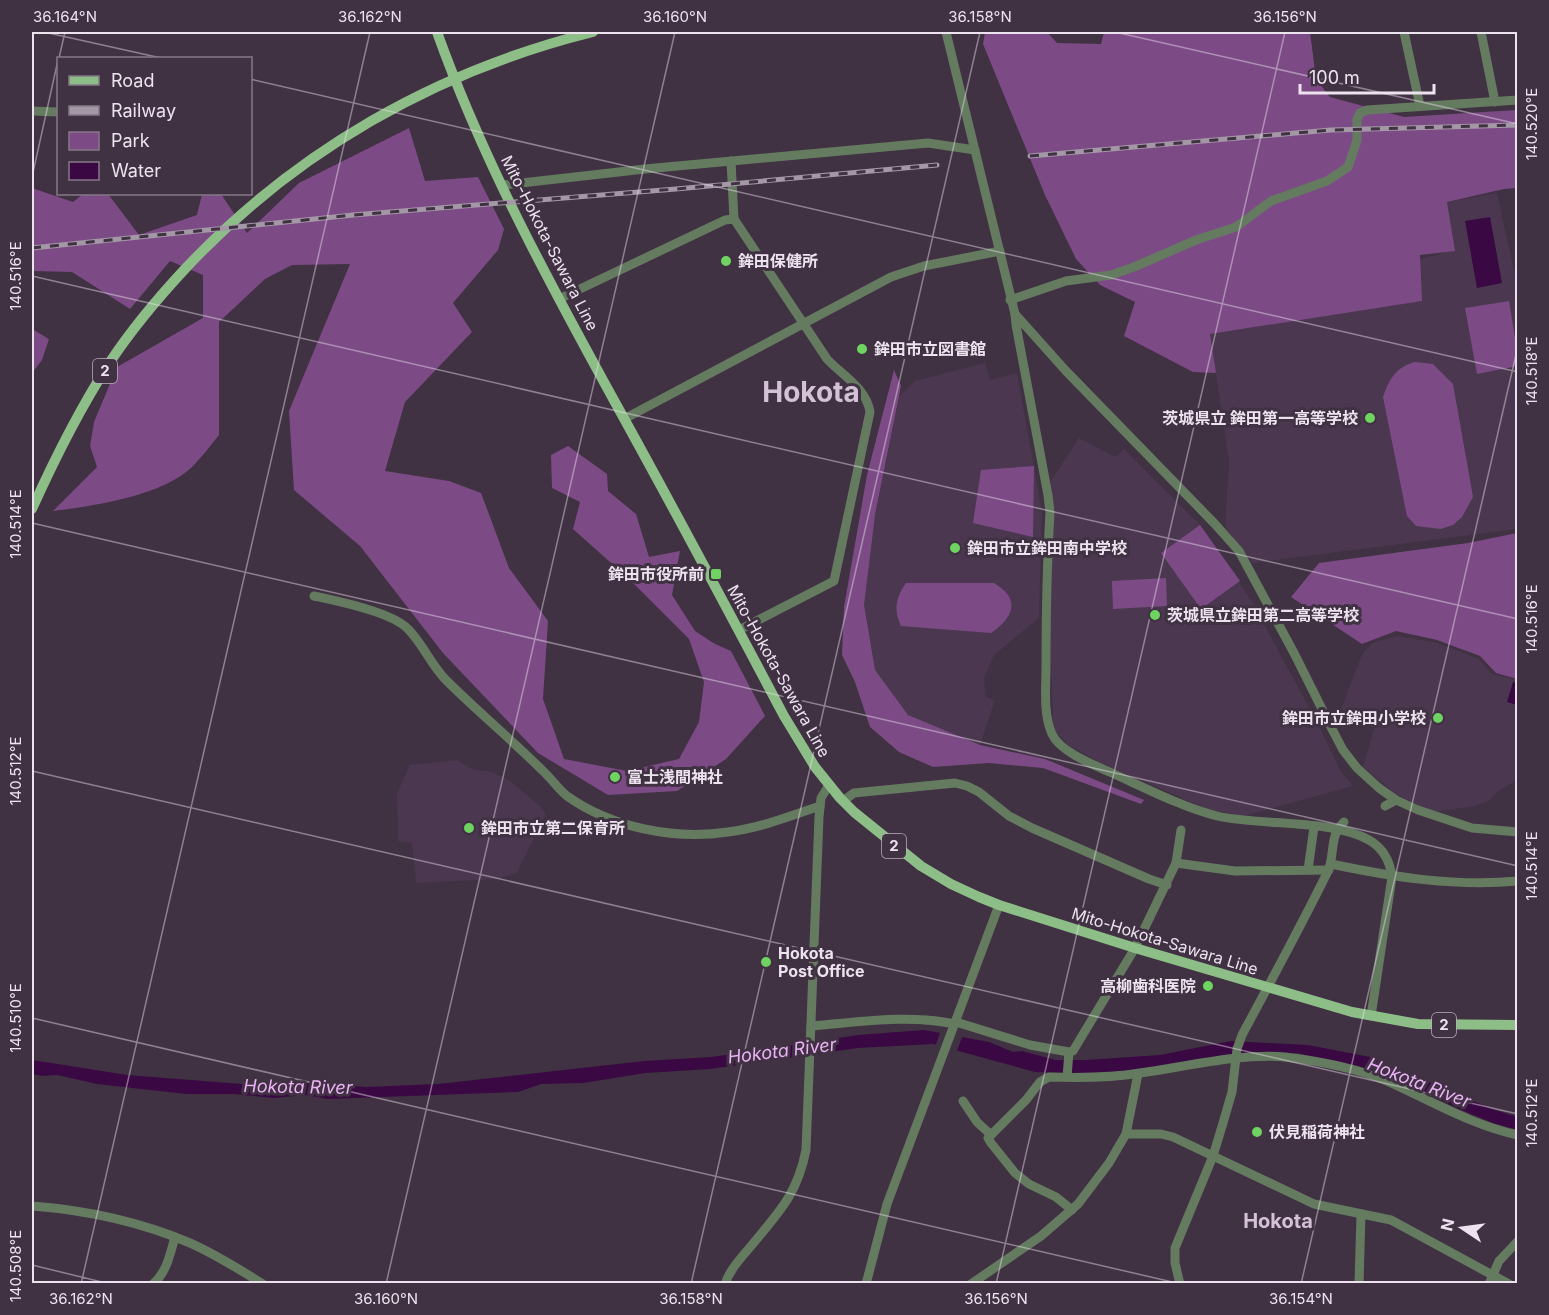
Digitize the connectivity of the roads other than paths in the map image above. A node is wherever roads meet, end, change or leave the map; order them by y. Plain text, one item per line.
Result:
1 (437, 32) edge
2 (593, 32) edge
3 (946, 32) edge
4 (1404, 32) edge
5 (1480, 32) edge
6 (454, 78) junction
7 (1518, 100) edge
8 (1495, 102) junction
9 (1420, 106) junction
10 (32, 111) edge
11 (57, 112) edge
12 (975, 150) junction
13 (731, 161) junction
14 (504, 188) junction
15 (253, 197) edge
16 (734, 219) junction
17 (1000, 251) junction
18 (559, 300) junction
19 (1010, 300) junction
20 (1015, 315) junction
21 (804, 324) junction
22 (624, 418) junction
23 (32, 509) edge
24 (314, 596) dead end
25 (739, 630) junction
26 (829, 785) junction
27 (1396, 800) junction
28 (843, 801) junction
29 (820, 806) junction
30 (1385, 806) dead end
31 (1344, 822) dead end
32 (1314, 827) junction
33 (1182, 830) dead end
34 (1335, 830) junction
35 (1518, 832) edge
36 (1176, 863) junction
37 (1330, 867) junction
38 (1308, 870) junction
39 (1392, 877) junction
40 (1518, 881) edge
41 (1167, 885) junction
42 (999, 905) junction
43 (1135, 948) junction
44 (1268, 987) junction
45 (1371, 1017) junction
46 (955, 1024) junction
47 (1518, 1025) edge
48 (812, 1028) junction
49 (1069, 1053) junction
50 (1236, 1057) junction
51 (1138, 1074) junction
52 (1067, 1076) junction
53 (963, 1101) dead end
54 (1126, 1134) junction
55 (991, 1135) junction
56 (1518, 1135) edge
57 (1213, 1156) junction
58 (32, 1206) edge
59 (1072, 1210) junction
60 (1361, 1214) junction
61 (175, 1237) junction
62 (1518, 1241) edge
63 (1491, 1279) edge
64 (153, 1284) edge
65 (263, 1284) edge
66 (725, 1284) edge
67 (866, 1284) edge
68 (971, 1284) edge
69 (1180, 1284) edge
70 (1359, 1284) edge
71 (1509, 1284) edge

1 - 6 main road, Mito-Hokota-Sawara Line / 2
2 - 6 main road
3 - 12 street
4 - 9 street
5 - 8 street
6 - 14 main road, Mito-Hokota-Sawara Line / 2
6 - 15 main road, 2
7 - 8 street
8 - 9 street
9 - 19 street
10 - 11 street
12 - 13 street
12 - 17 street
13 - 14 street
13 - 16 street
14 - 18 main road, Mito-Hokota-Sawara Line / 2
15 - 23 main road, 2
16 - 18 street
16 - 21 street
17 - 19 street
17 - 21 street
18 - 22 main road, Mito-Hokota-Sawara Line / 2
19 - 20 street
20 - 27 street
20 - 32 street
21 - 22 street
21 - 25 street
22 - 25 main road, Mito-Hokota-Sawara Line / 2
24 - 29 street
25 - 26 main road, Mito-Hokota-Sawara Line / 2
26 - 28 main road, Mito-Hokota-Sawara Line / 2
26 - 29 street
27 - 30 street
27 - 35 street
28 - 41 street
28 - 42 main road, Mito-Hokota-Sawara Line / 2
29 - 48 street
31 - 34 street
32 - 34 street
32 - 38 street
33 - 36 street
34 - 37 street
34 - 39 street
36 - 38 street
36 - 41 street
37 - 38 street
37 - 39 street
37 - 44 street
39 - 40 street
39 - 45 street
41 - 43 street
42 - 43 main road, Mito-Hokota-Sawara Line / 2
42 - 46 street
43 - 44 main road, Mito-Hokota-Sawara Line / 2
43 - 49 street
44 - 45 main road, Mito-Hokota-Sawara Line / 2
44 - 50 street
45 - 47 main road, Mito-Hokota-Sawara Line / 2
46 - 48 street
46 - 49 street
46 - 67 street
48 - 66 street
49 - 52 street
50 - 51 street
50 - 56 street
50 - 57 street
51 - 52 street
51 - 54 street
52 - 55 street
53 - 55 street
54 - 57 street
54 - 59 street
55 - 59 street
57 - 60 street
57 - 69 street
58 - 61 street
59 - 68 street
60 - 63 street
60 - 70 street
61 - 64 street
61 - 65 street
62 - 63 street
63 - 71 street

